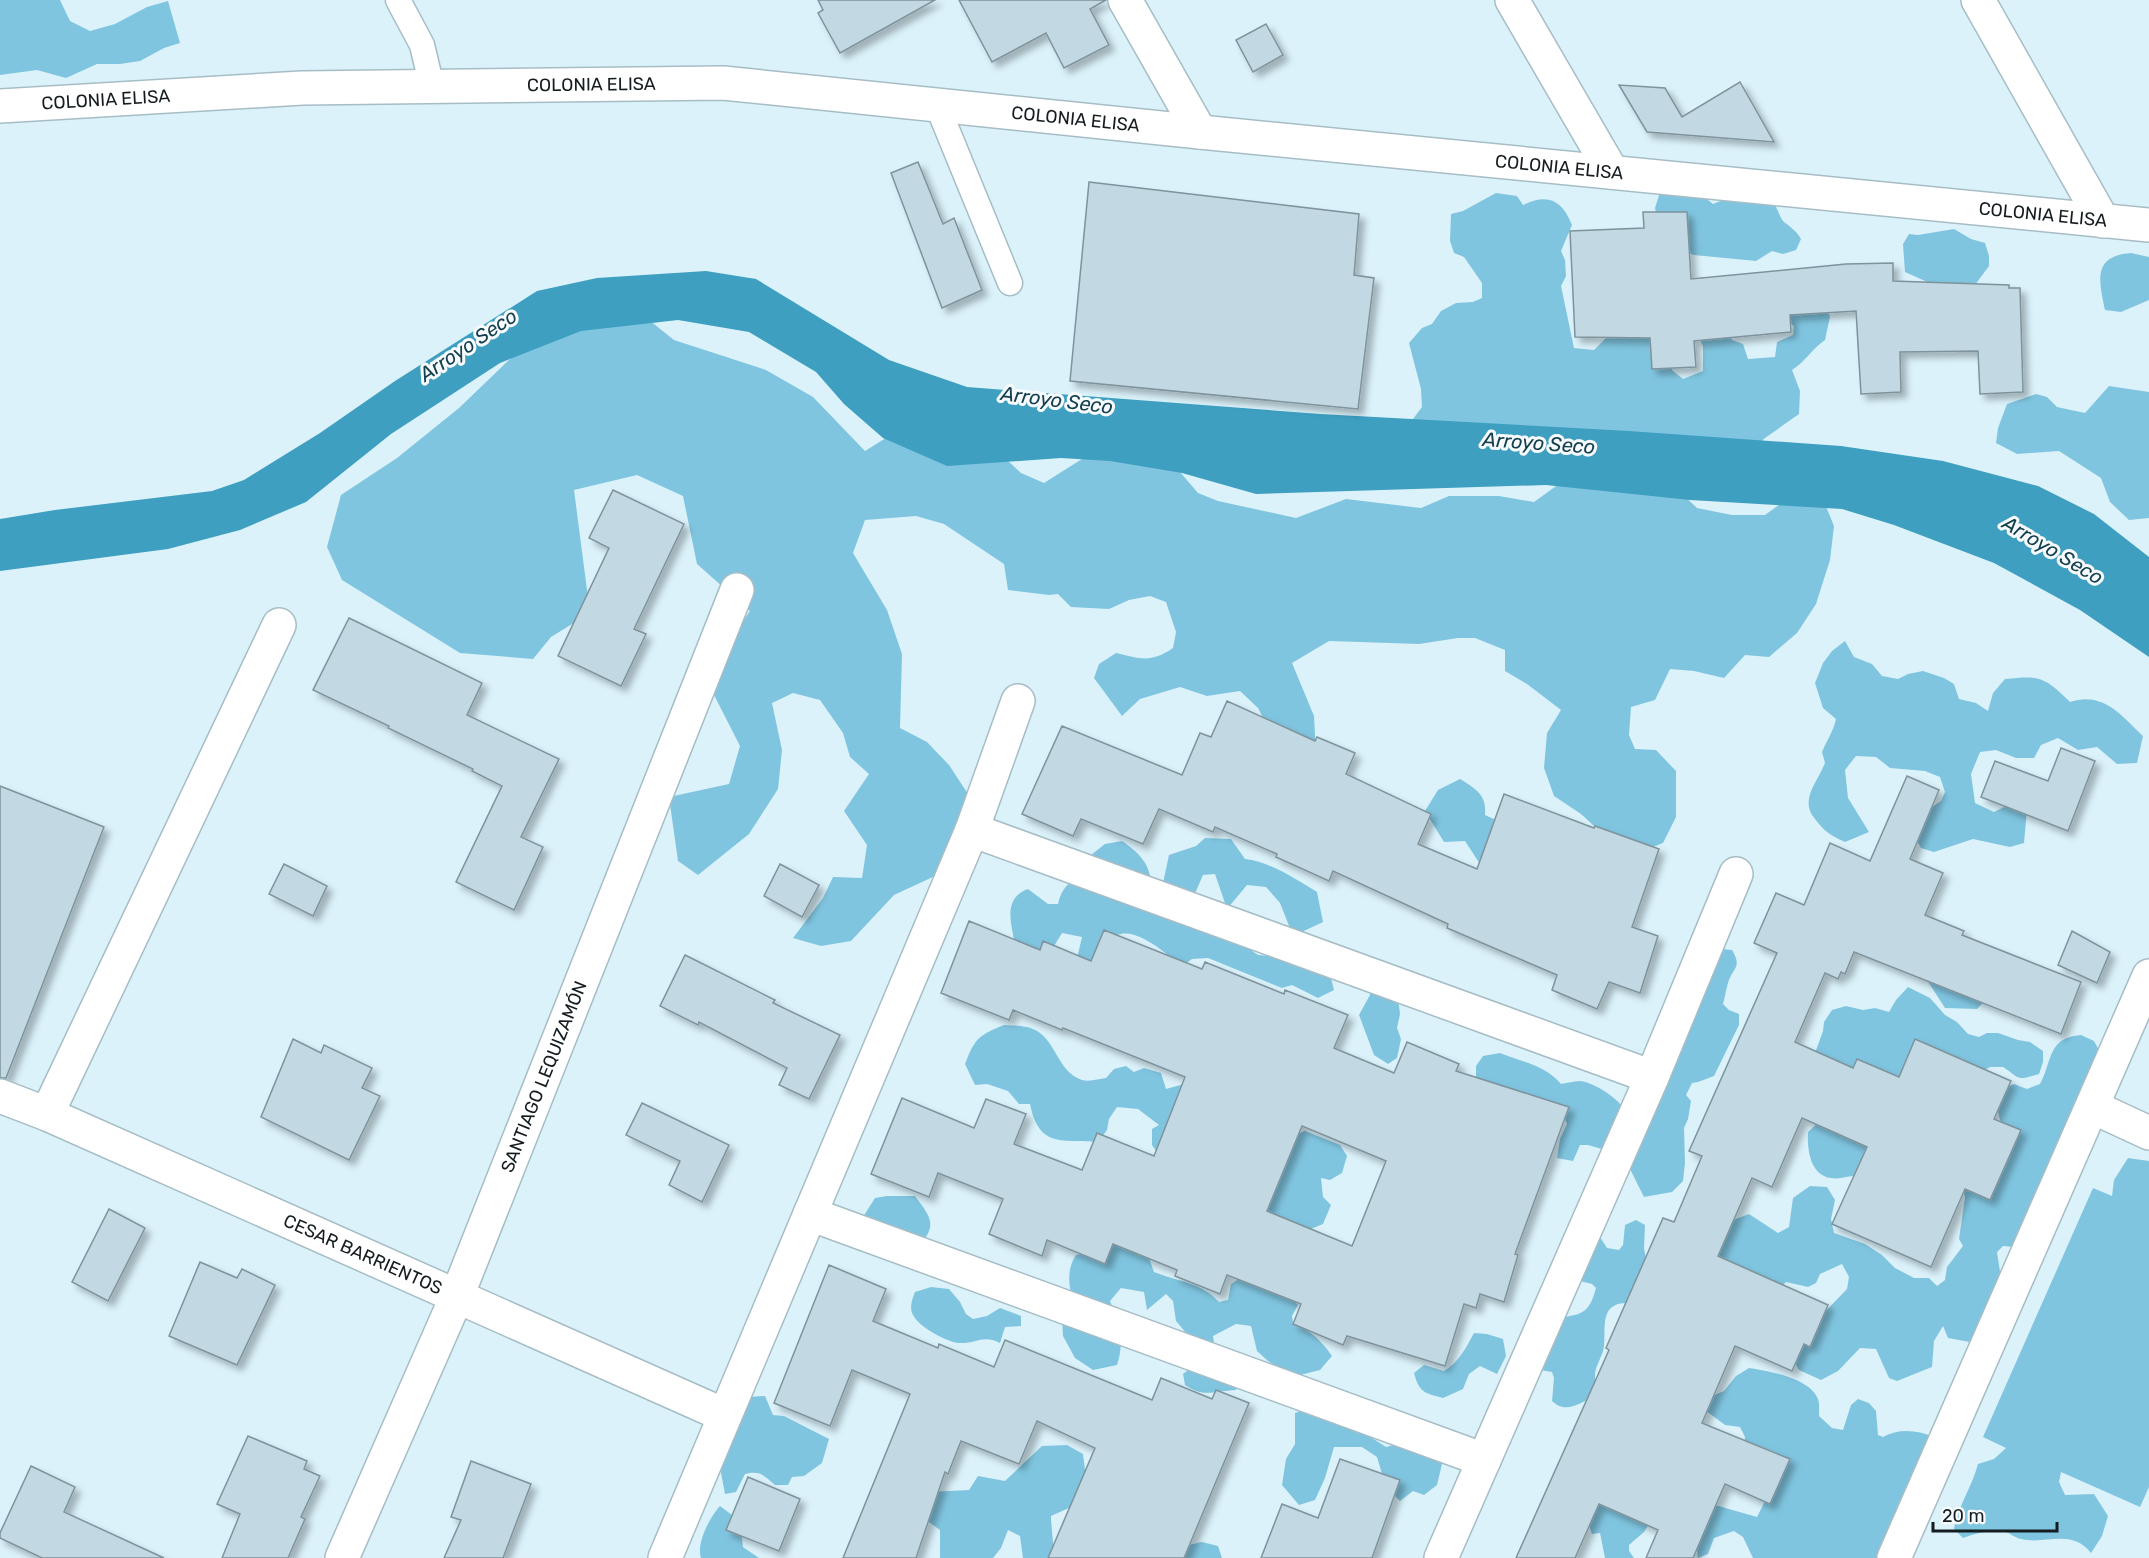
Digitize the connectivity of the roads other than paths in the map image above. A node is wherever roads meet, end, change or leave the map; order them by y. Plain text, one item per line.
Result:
1 (398, 0) edge
2 (1125, 0) edge
3 (1512, 0) edge
4 (1978, 0) edge
5 (432, 87) junction
6 (937, 105) junction
7 (0, 106) edge
8 (1200, 132) junction
9 (1611, 172) junction
10 (2103, 221) junction
11 (2149, 225) edge
12 (1010, 283) dead end
13 (737, 591) dead end
14 (279, 625) dead end
15 (1018, 701) dead end
16 (972, 830) junction
17 (1736, 874) dead end
18 (2149, 976) edge
19 (1652, 1077) junction
20 (0, 1096) edge
21 (2093, 1107) junction
22 (47, 1114) junction
23 (2149, 1132) edge
24 (810, 1214) junction
25 (457, 1296) junction
26 (724, 1415) junction
27 (1484, 1460) junction
28 (1901, 1556) edge
29 (342, 1558) edge
30 (665, 1558) edge
31 (1441, 1558) edge

1 - 5 lane
2 - 8 street
3 - 9 street
4 - 10 street
5 - 6 street, COLONIA ELISA
5 - 7 street, COLONIA ELISA
6 - 8 street, COLONIA ELISA
6 - 12 lane
8 - 9 street, COLONIA ELISA
9 - 10 street, COLONIA ELISA
10 - 11 street, COLONIA ELISA
13 - 25 street, SANTIAGO LEQUIZAMÓN
14 - 22 street
15 - 16 street
16 - 19 street
16 - 24 street
17 - 19 street
18 - 21 street
19 - 27 street
20 - 22 street, CESAR BARRIENTOS
21 - 23 street
21 - 28 street
22 - 25 street, CESAR BARRIENTOS
24 - 26 street
24 - 27 street
25 - 26 street, CESAR BARRIENTOS
25 - 29 street, SANTIAGO LEQUIZAMÓN
26 - 30 street
27 - 31 street

